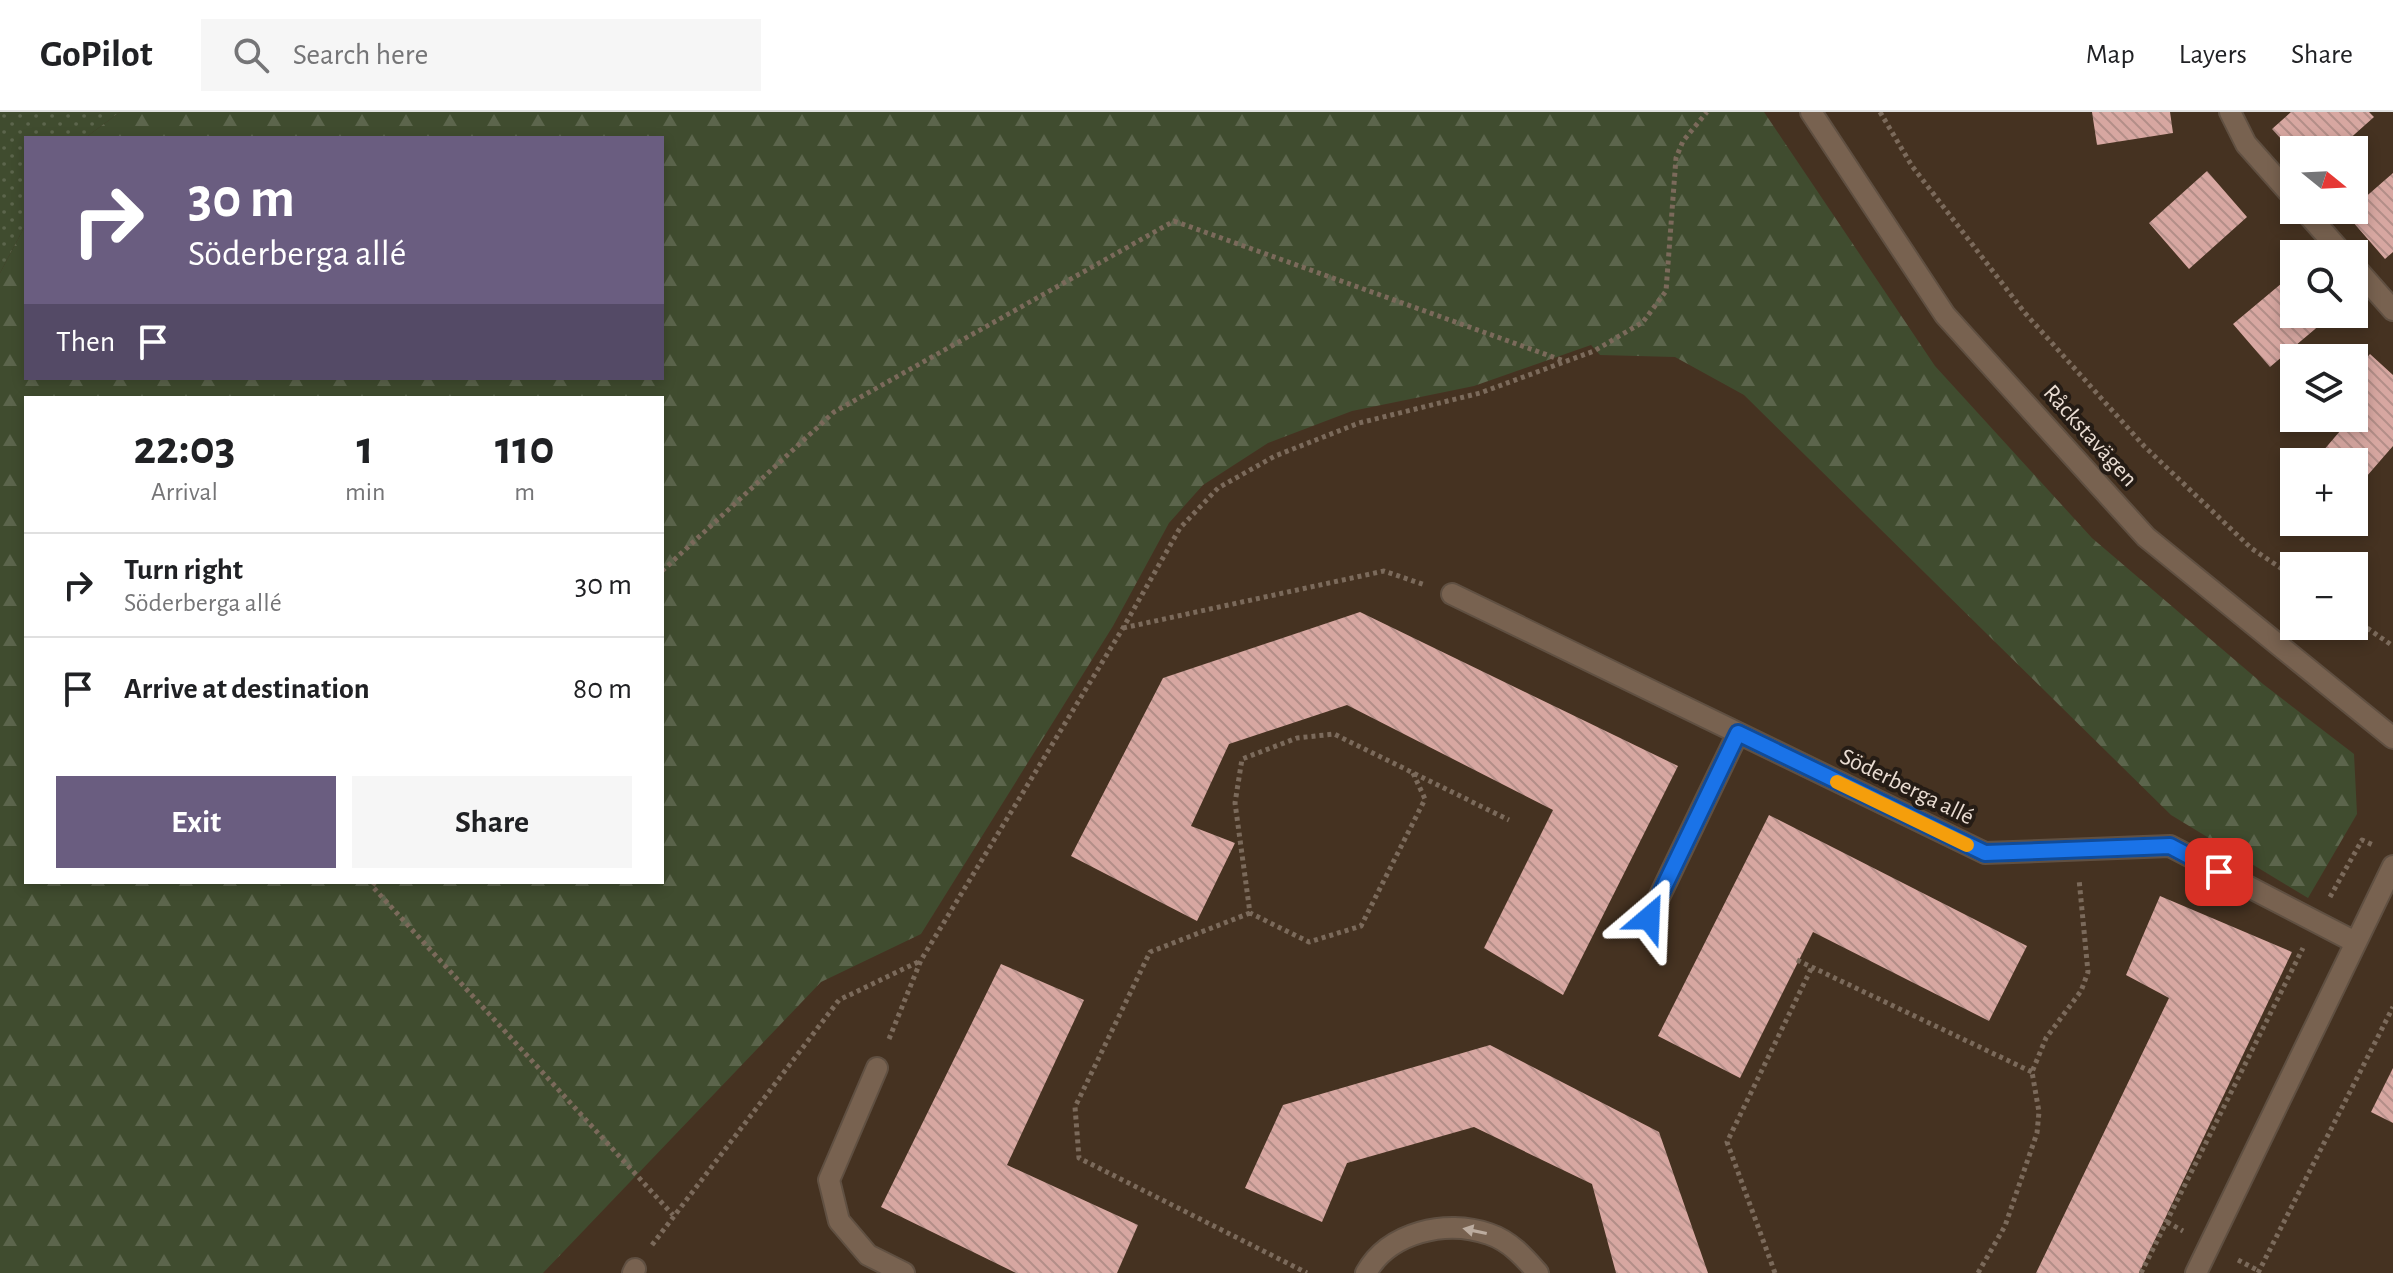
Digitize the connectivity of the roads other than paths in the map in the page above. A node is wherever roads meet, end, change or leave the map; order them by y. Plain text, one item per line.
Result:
1 (1811, 112) edge
2 (2230, 112) edge
3 (2280, 182) edge
4 (2316, 224) edge
5 (2331, 240) edge
6 (2368, 282) edge
7 (2393, 310) edge
8 (1452, 594) road end
9 (1738, 733) junction
10 (2393, 738) edge
11 (2388, 858) edge
12 (1649, 918) dead end
13 (2355, 942) junction
14 (877, 1068) road end
15 (904, 1273) edge
16 (1366, 1273) edge
17 (1538, 1273) edge
18 (2196, 1273) edge

1 - 10 street, Råckstavägen
2 - 3 street
4 - 5 street
6 - 7 street
8 - 9 street, Söderberga allé
9 - 12 street
9 - 13 street, Söderberga allé
11 - 13 street
13 - 18 street
14 - 15 street
17 -> 16 street

